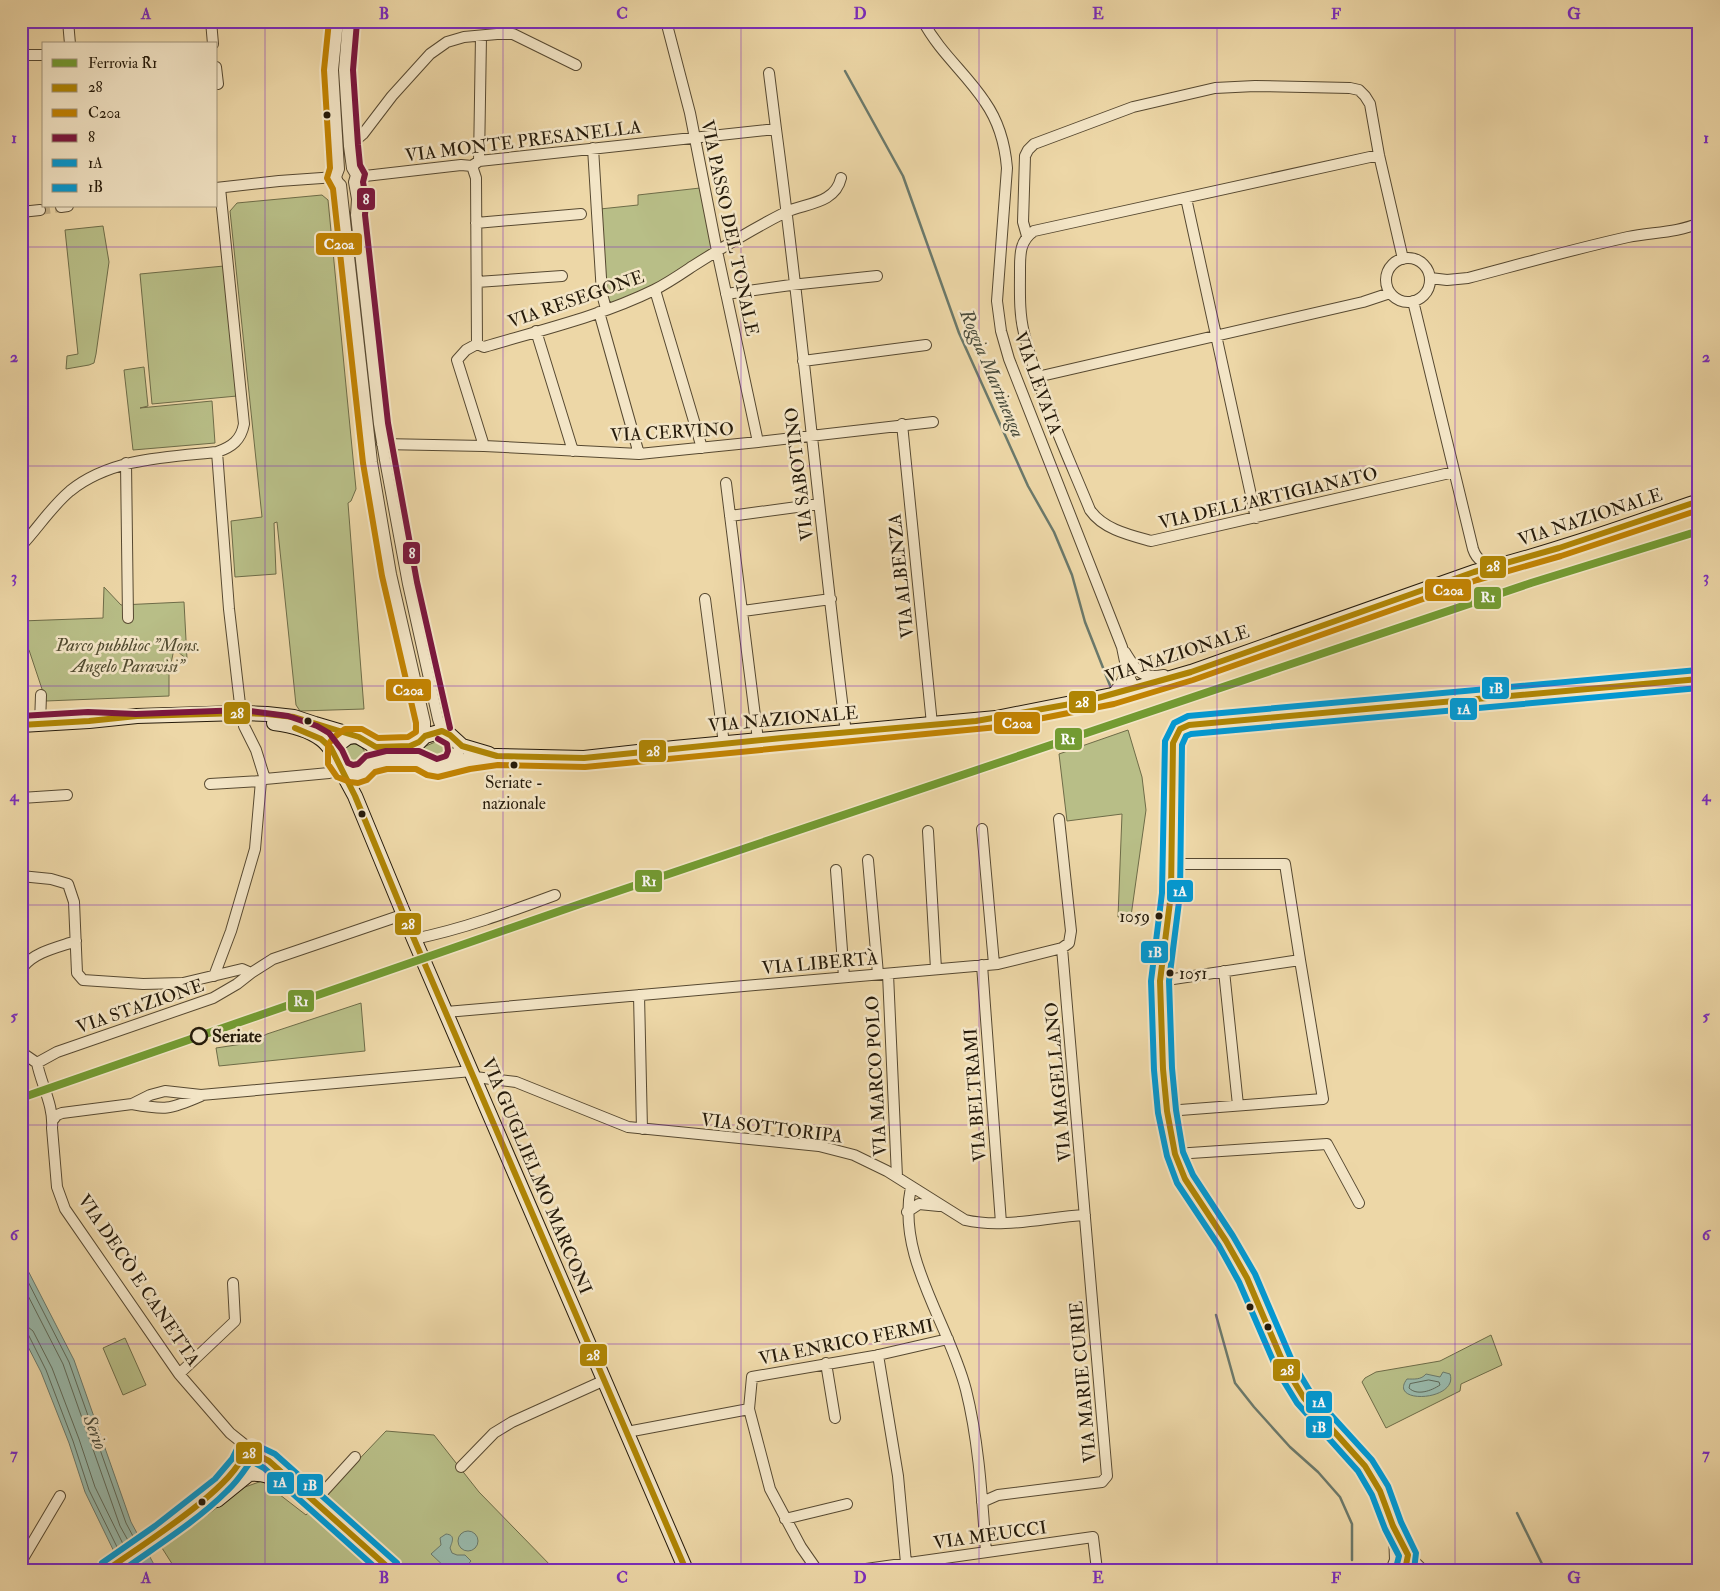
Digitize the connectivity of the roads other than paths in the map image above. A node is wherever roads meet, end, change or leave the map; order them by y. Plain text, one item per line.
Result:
1 (68, 21) edge
2 (211, 21) edge
3 (338, 21) edge
4 (348, 21) edge
5 (666, 21) edge
6 (923, 21) edge
7 (481, 36) junction
8 (70, 42) edge
9 (213, 42) edge
10 (21, 55) edge
11 (42, 55) edge
12 (576, 65) dead end
13 (769, 73) dead end
14 (776, 129) junction
15 (694, 138) junction
16 (349, 146) junction
17 (593, 148) junction
18 (1379, 155) junction
19 (476, 164) junction
20 (354, 175) junction
21 (339, 177) junction
22 (841, 178) dead end
23 (218, 188) edge
24 (1186, 198) junction
25 (40, 210) tunnel mouth
26 (21, 212) edge
27 (787, 212) junction
28 (581, 214) dead end
29 (476, 223) junction
30 (1699, 223) edge
31 (1683, 228) junction
32 (1699, 232) edge
33 (1027, 236) junction
34 (717, 251) junction
35 (1403, 259) junction
36 (562, 276) dead end
37 (877, 276) dead end
38 (1430, 278) junction
39 (476, 282) junction
40 (794, 284) junction
41 (655, 290) junction
42 (1390, 293) junction
43 (726, 294) junction
44 (1413, 301) junction
45 (602, 311) junction
46 (536, 331) junction
47 (1216, 335) junction
48 (477, 344) junction
49 (926, 345) dead end
50 (803, 361) junction
51 (1037, 377) junction
52 (374, 383) junction
53 (363, 391) junction
54 (933, 422) dead end
55 (902, 424) junction
56 (811, 435) junction
57 (758, 442) junction
58 (382, 444) junction
59 (484, 446) junction
60 (702, 448) junction
61 (573, 451) junction
62 (217, 452) junction
63 (639, 454) junction
64 (126, 464) junction
65 (1454, 472) junction
66 (726, 483) dead end
67 (1699, 501) edge
68 (819, 504) junction
69 (730, 516) junction
70 (1256, 518) junction
71 (21, 546) edge
72 (1476, 556) junction
73 (1511, 563) junction
74 (1474, 572) junction
75 (391, 574) junction
76 (408, 584) junction
77 (705, 599) dead end
78 (831, 599) junction
79 (743, 612) junction
80 (128, 618) dead end
81 (427, 670) junction
82 (1132, 670) junction
83 (413, 671) junction
84 (1190, 672) junction
85 (1699, 679) edge
86 (1135, 688) junction
87 (40, 695) dead end
88 (1112, 695) junction
89 (243, 719) junction
90 (89, 721) junction
91 (40, 724) junction
92 (932, 724) junction
93 (21, 725) edge
94 (442, 732) junction
95 (846, 733) junction
96 (426, 736) junction
97 (361, 739) junction
98 (455, 740) junction
99 (758, 740) junction
100 (724, 744) junction
101 (497, 756) junction
102 (337, 761) junction
103 (452, 763) junction
104 (366, 768) junction
105 (263, 780) junction
106 (210, 784) dead end
107 (67, 795) dead end
108 (355, 796) junction
109 (21, 798) edge
110 (1059, 819) dead end
111 (982, 829) dead end
112 (928, 831) dead end
113 (868, 860) dead end
114 (1172, 864) junction
115 (836, 870) dead end
116 (21, 876) edge
117 (555, 896) dead end
118 (405, 914) junction
119 (414, 939) junction
120 (76, 941) junction
121 (1062, 948) junction
122 (1300, 960) junction
123 (994, 964) junction
124 (982, 965) junction
125 (21, 966) edge
126 (936, 969) junction
127 (1224, 971) junction
128 (251, 973) junction
129 (883, 974) junction
130 (214, 976) junction
131 (844, 977) junction
132 (1160, 981) junction
133 (639, 995) junction
134 (446, 1012) junction
135 (21, 1052) edge
136 (37, 1063) junction
137 (473, 1074) junction
138 (150, 1095) junction
139 (182, 1099) junction
140 (132, 1104) junction
141 (1238, 1105) junction
142 (150, 1107) junction
143 (1167, 1111) junction
144 (53, 1120) junction
145 (642, 1129) junction
146 (1175, 1154) junction
147 (897, 1177) junction
148 (911, 1187) junction
149 (1359, 1203) dead end
150 (942, 1206) junction
151 (907, 1212) junction
152 (1085, 1215) junction
153 (1001, 1223) junction
154 (233, 1283) dead end
155 (948, 1339) junction
156 (878, 1355) junction
157 (826, 1363) junction
158 (178, 1374) junction
159 (605, 1380) junction
160 (749, 1409) junction
161 (835, 1418) dead end
162 (626, 1432) junction
163 (355, 1457) dead end
164 (250, 1462) junction
165 (461, 1467) dead end
166 (60, 1496) dead end
167 (314, 1502) junction
168 (982, 1502) junction
169 (847, 1504) dead end
170 (785, 1518) junction
171 (1393, 1526) junction
172 (163, 1536) junction
173 (986, 1552) junction
174 (1408, 1555) junction
175 (21, 1562) edge
176 (906, 1563) junction
177 (107, 1570) edge
178 (119, 1570) edge
179 (378, 1570) edge
180 (391, 1570) edge
181 (686, 1570) edge
182 (817, 1570) edge
183 (859, 1570) edge
184 (1097, 1570) edge
185 (1391, 1570) edge
186 (1405, 1570) edge
187 (1423, 1570) edge

1 - 8 street
2 - 9 street
3 - 21 street
4 - 16 street
5 - 15 street, VIA PASSO DEL TONALE
6 - 82 street, VIA LEVATA
7 - 12 street
7 - 16 street
7 - 19 street
10 - 11 street
13 - 14 street, VIA SABOTINO
14 - 15 street, VIA MONTE PRESANELLA
14 - 27 street, VIA SABOTINO
15 - 17 street, VIA MONTE PRESANELLA
15 - 34 street, VIA PASSO DEL TONALE
16 - 20 street
17 - 19 street, VIA MONTE PRESANELLA
17 - 45 street
18 - 24 street
18 - 33 street
18 - 35 street
19 - 20 street, VIA MONTE PRESANELLA
19 - 29 street
20 - 21 street
20 - 21 street
20 - 52 street
21 - 23 street
21 - 53 street
22 - 27 street, VIA RESEGONE
23 - 62 street
24 - 33 street
24 - 47 street
25 - 26 street
27 - 34 street, VIA RESEGONE
27 - 40 street, VIA SABOTINO
28 - 29 street
29 - 39 street
30 - 31 street
31 - 32 street
31 - 38 street
33 - 51 street, VIA DELL'ARTIGIANATO
34 - 41 street, VIA RESEGONE
34 - 43 street, VIA PASSO DEL TONALE
35 - 38 street
35 - 42 street
36 - 39 street
37 - 40 street
38 - 44 street
39 - 48 street
40 - 43 street
40 - 50 street, VIA SABOTINO
41 - 45 street, VIA RESEGONE
41 - 60 street
42 - 44 street
42 - 47 street
43 - 57 street, VIA PASSO DEL TONALE
44 - 65 street
45 - 46 street, VIA RESEGONE
45 - 63 street
46 - 48 street, VIA RESEGONE
46 - 61 street
47 - 51 street
47 - 70 street
48 - 59 street
49 - 50 street
50 - 56 street, VIA SABOTINO
51 - 70 street, VIA DELL'ARTIGIANATO
52 - 53 street
52 - 58 street
53 - 75 street
54 - 55 street, VIA CERVINO
55 - 56 street, VIA CERVINO
55 - 92 street, VIA ALBENZA
56 - 57 street, VIA CERVINO
56 - 68 street, VIA SABOTINO
57 - 60 street, VIA CERVINO
58 - 59 street, VIA CERVINO
58 - 76 street
59 - 61 street, VIA CERVINO
60 - 63 street, VIA CERVINO
61 - 63 street, VIA CERVINO
62 - 64 street
62 - 89 street
64 - 71 street
64 - 80 street
65 - 70 street, VIA DELL'ARTIGIANATO
65 - 72 street
66 - 69 street
67 - 73 main road, VIA NAZIONALE
68 - 69 street
68 - 78 street, VIA SABOTINO
69 - 79 street
72 - 73 street
72 - 74 street
73 - 74 main road, VIA NAZIONALE
74 - 84 main road, VIA NAZIONALE
75 - 76 street
75 - 83 street
76 - 81 street
77 - 100 street
78 - 79 street
78 - 95 street, VIA SABOTINO
79 - 99 street
81 - 83 street
81 - 94 street
82 - 84 street
82 - 86 street, VIA LEVATA
82 - 88 street
83 - 96 street
84 - 86 main road, VIA NAZIONALE
85 - 114 street
86 - 88 main road, VIA NAZIONALE
87 - 91 street
88 - 92 main road, VIA NAZIONALE
89 - 90 main road
89 - 97 main road
89 - 105 street
90 - 91 main road
90 - 102 main road, VIA GUGLIELMO MARCONI
91 - 93 main road
92 - 95 main road, VIA NAZIONALE
94 - 96 main road
94 - 98 main road, VIA NAZIONALE
95 - 99 main road, VIA NAZIONALE
96 - 97 main road
97 - 102 main road
97 - 104 main road
98 - 101 main road, VIA NAZIONALE
98 - 103 main road
99 - 100 main road, VIA NAZIONALE
100 - 101 main road, VIA NAZIONALE
101 - 103 main road, VIA NAZIONALE
102 - 104 main road
102 - 105 street
102 - 108 main road, VIA GUGLIELMO MARCONI
103 - 104 main road, VIA NAZIONALE
104 - 108 main road
105 - 106 street
105 - 130 street
107 - 109 street
108 - 118 main road, VIA GUGLIELMO MARCONI
110 - 121 street
111 - 123 street
112 - 126 street
113 - 129 street, VIA MARCO POLO
114 - 122 street
114 - 132 street
115 - 131 street
116 - 120 street
117 - 119 street
118 - 119 main road, VIA GUGLIELMO MARCONI
118 - 128 street, VIA STAZIONE
119 - 134 main road, VIA GUGLIELMO MARCONI
120 - 125 street
120 - 130 street
121 - 123 street, VIA LIBERTÀ
121 - 152 street, VIA MAGELLANO
122 - 127 street
122 - 141 street
123 - 124 street, VIA LIBERTÀ
124 - 126 street, VIA LIBERTÀ
124 - 153 street, VIA BELTRAMI
126 - 129 street, VIA LIBERTÀ
127 - 132 street
127 - 141 street
128 - 130 street
128 - 136 street, VIA STAZIONE
129 - 131 street, VIA LIBERTÀ
129 - 147 street, VIA MARCO POLO
131 - 133 street, VIA LIBERTÀ
132 - 143 street
133 - 134 street, VIA LIBERTÀ
133 - 145 street
134 - 137 main road, VIA GUGLIELMO MARCONI
135 - 136 street
136 - 144 street, VIA DECÒ E CANETTA
137 - 139 street, VIA SOTTORIPA
137 - 145 street, VIA SOTTORIPA
137 - 159 main road, VIA GUGLIELMO MARCONI
138 - 139 street
138 - 140 street
138 - 142 street
139 - 142 street
140 - 142 street
140 - 144 street
141 - 143 street
143 - 146 street
144 - 158 street, VIA DECÒ E CANETTA
145 - 147 street, VIA SOTTORIPA
146 - 149 street
146 - 171 street
147 - 148 street, VIA SOTTORIPA
148 - 150 street, VIA SOTTORIPA
148 - 151 street
150 - 151 street
150 - 153 street, VIA SOTTORIPA
151 - 155 street
152 - 153 street, VIA SOTTORIPA
152 - 168 street, VIA MARIE CURIE
154 - 158 street
155 - 156 street, VIA ENRICO FERMI
155 - 168 street
156 - 157 street, VIA ENRICO FERMI
156 - 176 street
157 - 160 street, VIA ENRICO FERMI
157 - 161 street
158 - 164 street, VIA DECÒ E CANETTA
159 - 162 main road, VIA GUGLIELMO MARCONI
159 - 165 street
160 - 162 street
160 - 170 street
162 - 181 main road, VIA GUGLIELMO MARCONI
163 - 167 street
164 - 167 main road, VIA DECÒ E CANETTA
164 - 172 main road
164 - 179 main road, VIA DECÒ E CANETTA
166 - 175 street
167 - 180 main road, VIA DECÒ E CANETTA
168 - 173 street
169 - 170 street
170 - 182 street
171 - 174 street
171 - 185 street
172 - 177 main road
172 - 178 main road
173 - 176 street, VIA MEUCCI
173 - 184 street, VIA MEUCCI
174 - 186 street
174 - 187 street
176 - 183 street, VIA MEUCCI

